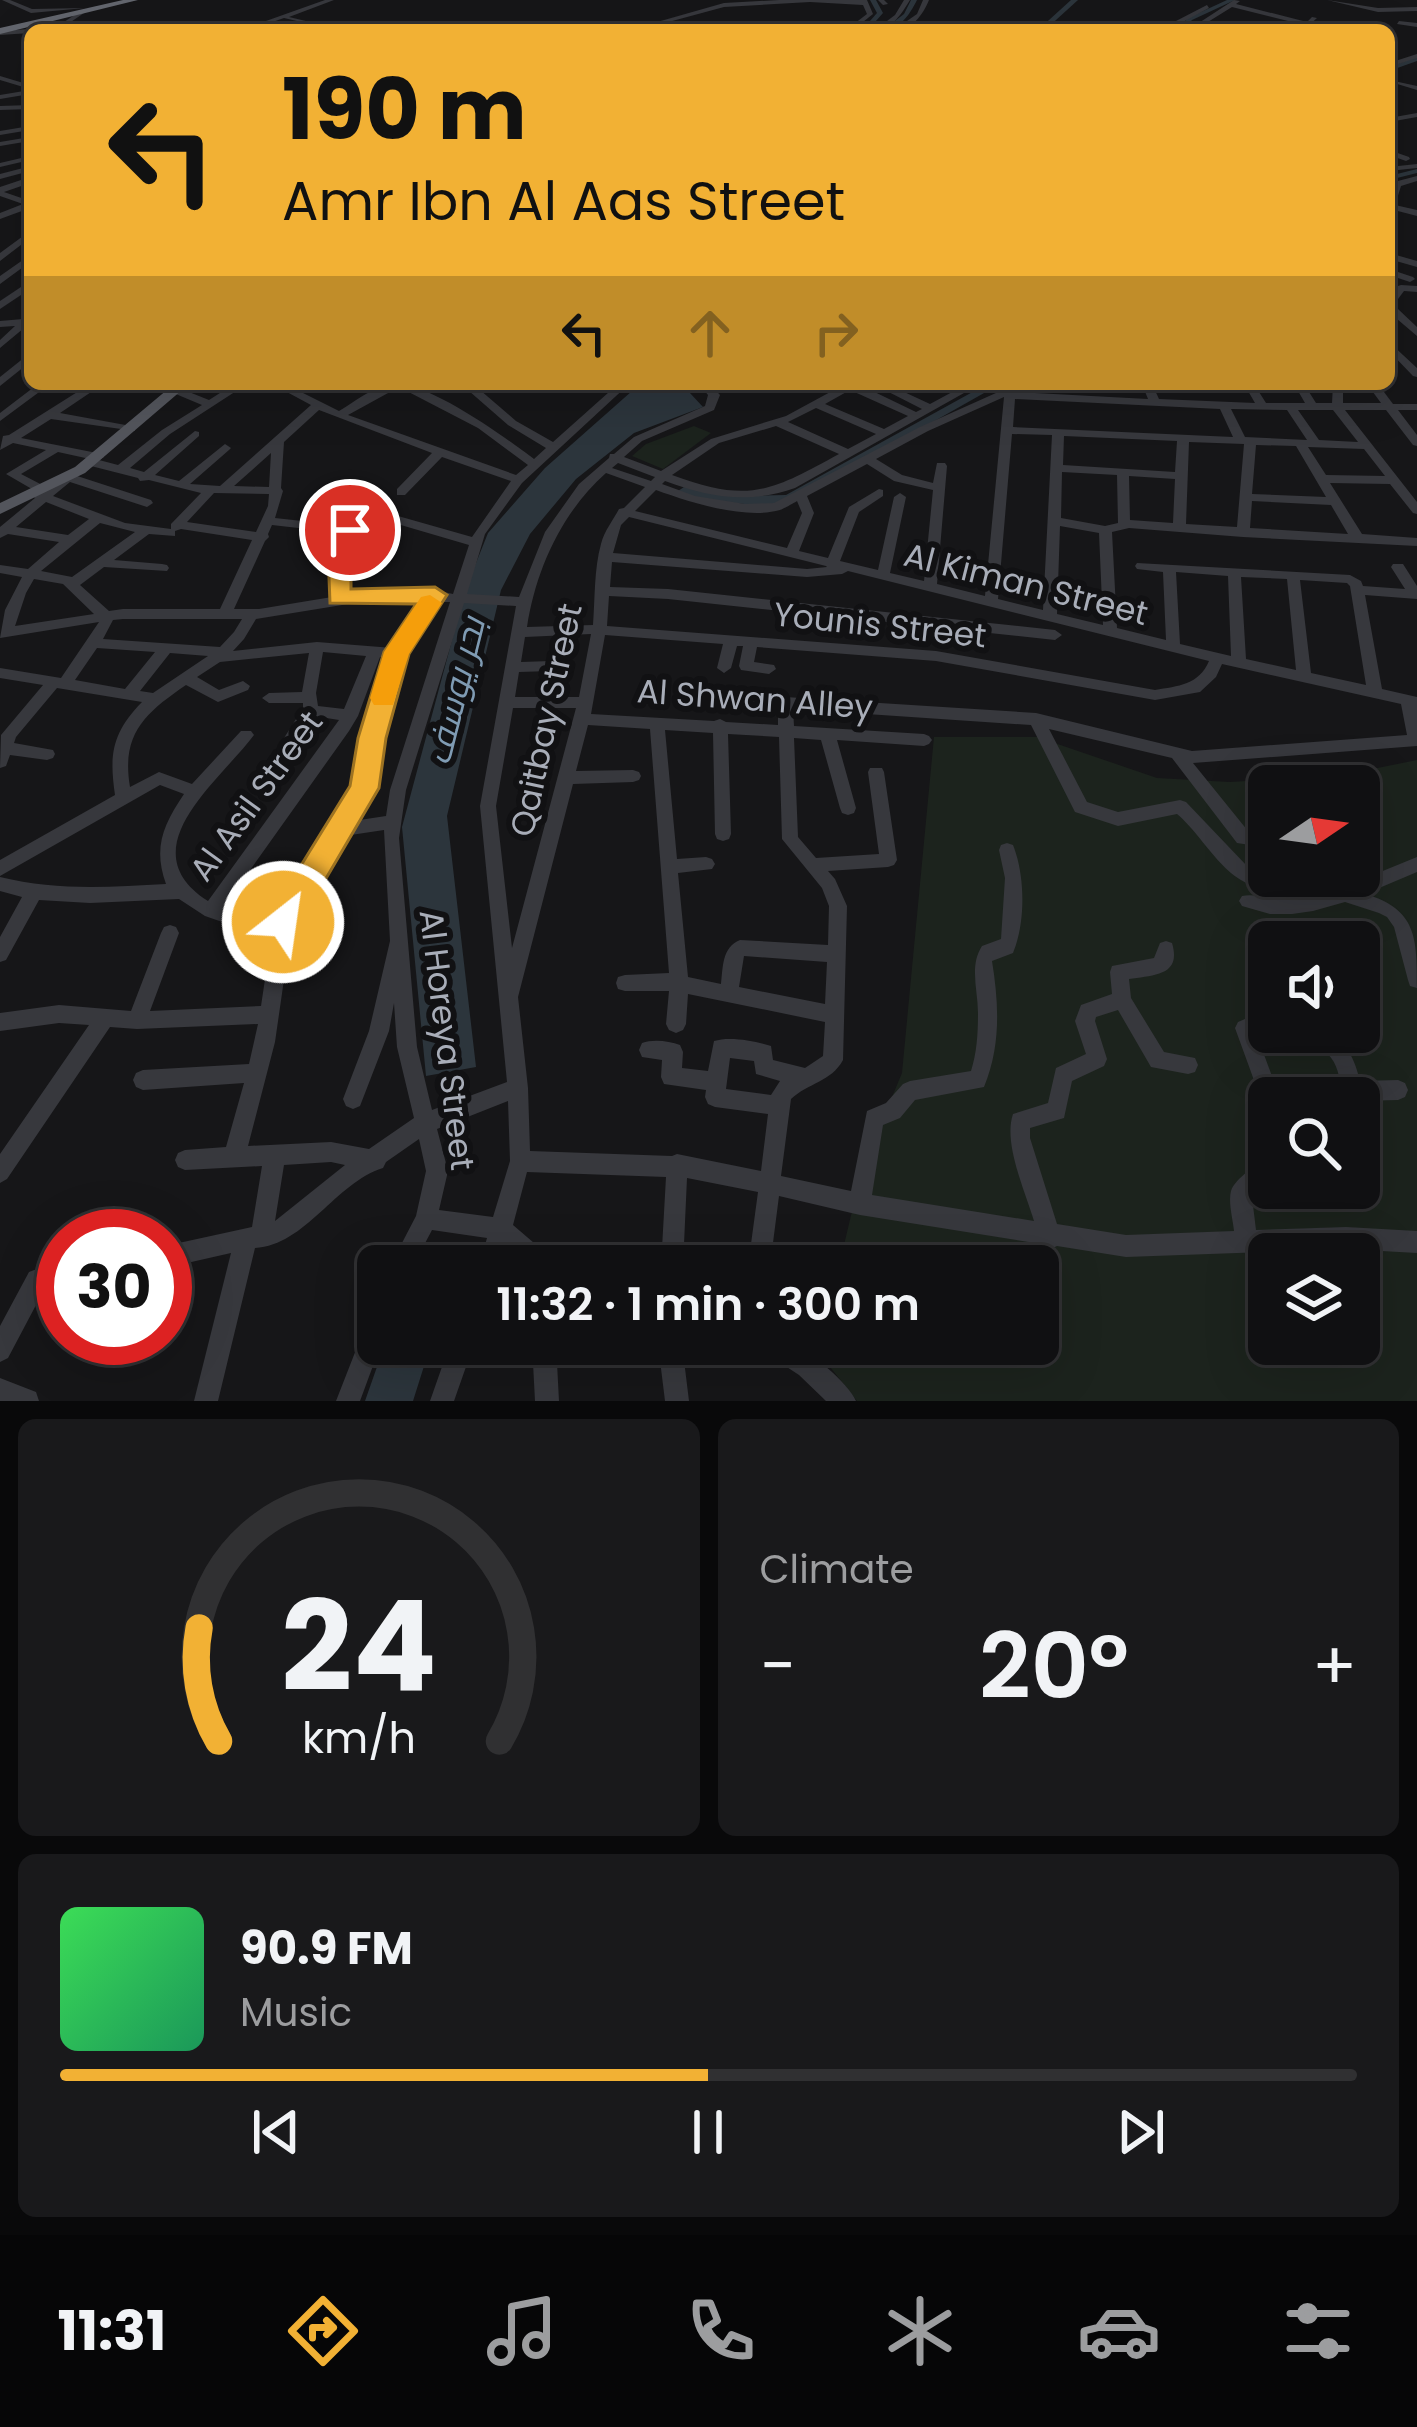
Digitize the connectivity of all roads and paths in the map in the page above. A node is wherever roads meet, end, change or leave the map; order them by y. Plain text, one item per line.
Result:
1 (5, 0) edge
2 (115, 0) edge
3 (134, 0) edge
4 (326, 0) edge
5 (926, 0) edge
6 (1220, 0) edge
7 (1332, 0) edge
8 (1376, 0) edge
9 (1389, 0) edge
10 (883, 2) edge
11 (906, 2) edge
12 (1235, 2) edge
13 (1315, 2) edge
14 (866, 3) edge
15 (14, 6) junction
16 (1357, 6) junction
17 (724, 7) junction
18 (82, 10) junction
19 (1417, 13) edge
20 (284, 17) junction
21 (1314, 18) dead end
22 (1376, 18) dead end
23 (304, 22) junction
24 (1399, 23) dead end
25 (64, 24) edge
26 (262, 24) edge
27 (297, 24) edge
28 (312, 24) edge
29 (656, 24) edge
30 (667, 24) edge
31 (884, 24) edge
32 (906, 24) edge
33 (1177, 24) edge
34 (1200, 24) edge
35 (0, 29) edge
36 (1396, 82) dead end
37 (1415, 86) edge
38 (24, 130) edge
39 (0, 154) edge
40 (1395, 154) edge
41 (1406, 159) dead end
42 (24, 239) edge
43 (0, 261) edge
44 (24, 323) edge
45 (0, 345) edge
46 (1395, 351) edge
47 (24, 361) edge
48 (1417, 374) edge
49 (0, 383) edge
50 (37, 390) edge
51 (89, 390) edge
52 (176, 390) edge
53 (187, 390) edge
54 (232, 390) edge
55 (289, 390) edge
56 (387, 390) edge
57 (411, 390) edge
58 (473, 390) edge
59 (617, 390) edge
60 (708, 390) edge
61 (844, 390) edge
62 (862, 390) edge
63 (891, 390) edge
64 (957, 390) edge
65 (1013, 390) edge
66 (1149, 390) edge
67 (1253, 390) edge
68 (1303, 390) edge
69 (1338, 390) edge
70 (1376, 390) edge
71 (1005, 394) junction
72 (210, 404) junction
73 (1155, 404) junction
74 (318, 405) junction
75 (818, 405) junction
76 (1224, 406) junction
77 (1262, 406) junction
78 (1292, 406) junction
79 (1312, 407) junction
80 (1337, 407) junction
81 (1389, 407) junction
82 (1417, 407) edge
83 (930, 408) junction
84 (702, 412) junction
85 (50, 415) junction
86 (339, 415) junction
87 (916, 416) junction
88 (0, 418) edge
89 (777, 422) junction
90 (131, 430) junction
91 (1008, 430) junction
92 (1058, 432) junction
93 (734, 433) junction
94 (884, 433) junction
95 (194, 434) dead end
96 (1184, 438) junction
97 (3, 440) edge
98 (278, 440) junction
99 (1245, 441) junction
100 (1300, 443) junction
101 (1417, 443) edge
102 (1316, 444) junction
103 (1367, 446) junction
104 (58, 447) junction
105 (553, 447) junction
106 (225, 448) dead end
107 (440, 452) junction
108 (848, 453) junction
109 (94, 459) junction
110 (871, 461) junction
111 (608, 462) junction
112 (534, 464) junction
113 (941, 466) dead end
114 (1057, 468) junction
115 (120, 470) junction
116 (1123, 472) junction
117 (1182, 476) junction
118 (68, 477) junction
119 (144, 478) junction
120 (1322, 479) junction
121 (518, 480) junction
122 (1394, 480) junction
123 (657, 481) junction
124 (173, 485) junction
125 (938, 487) junction
126 (216, 491) junction
127 (277, 491) junction
128 (400, 492) dead end
129 (879, 493) dead end
130 (42, 494) junction
131 (1246, 496) junction
132 (900, 497) dead end
133 (802, 498) junction
134 (1335, 501) junction
135 (3, 504) edge
136 (1417, 510) edge
137 (623, 512) junction
138 (97, 519) junction
139 (398, 520) dead end
140 (270, 521) junction
141 (1054, 521) junction
142 (1124, 524) junction
143 (1179, 528) junction
144 (350, 530) junction
145 (1105, 530) junction
146 (3, 532) edge
147 (144, 532) junction
148 (1243, 533) junction
149 (170, 534) junction
150 (388, 534) dead end
151 (263, 537) junction
152 (1358, 539) junction
153 (71, 540) junction
154 (475, 542) junction
155 (1417, 542) edge
156 (791, 554) junction
157 (606, 556) junction
158 (103, 563) junction
159 (840, 566) junction
160 (1142, 566) dead end
161 (1398, 567) dead end
162 (162, 568) dead end
163 (1168, 568) junction
164 (0, 569) edge
165 (1234, 571) junction
166 (28, 572) junction
167 (1293, 574) junction
168 (883, 577) junction
169 (73, 583) junction
170 (931, 587) junction
171 (1357, 590) junction
172 (603, 591) junction
173 (1416, 594) edge
174 (435, 595) junction
175 (339, 598) junction
176 (460, 598) junction
177 (518, 602) junction
178 (991, 603) junction
179 (6, 606) edge
180 (104, 615) junction
181 (224, 615) junction
182 (251, 615) junction
183 (1050, 617) junction
184 (599, 631) junction
185 (518, 632) junction
186 (1110, 632) junction
187 (3, 633) edge
188 (1054, 635) dead end
189 (731, 641) junction
190 (751, 642) junction
191 (95, 643) junction
192 (167, 647) junction
193 (317, 647) junction
194 (1173, 647) junction
195 (375, 650) junction
196 (397, 652) junction
197 (221, 654) junction
198 (1217, 658) junction
199 (1240, 663) junction
200 (551, 666) dead end
201 (512, 667) junction
202 (724, 668) dead end
203 (769, 669) dead end
204 (0, 673) edge
205 (184, 677) junction
206 (1304, 677) junction
207 (59, 683) junction
208 (243, 686) dead end
209 (1376, 693) junction
210 (704, 694) dead end
211 (128, 695) junction
212 (154, 699) junction
213 (1413, 701) edge
214 (506, 702) junction
215 (784, 703) junction
216 (270, 704) dead end
217 (310, 704) junction
218 (584, 711) junction
219 (350, 716) junction
220 (1036, 719) junction
221 (657, 722) junction
222 (720, 725) junction
223 (782, 731) junction
224 (246, 735) dead end
225 (828, 735) junction
226 (924, 740) dead end
227 (1417, 740) edge
228 (47, 754) dead end
229 (3, 755) edge
230 (1179, 756) junction
231 (876, 772) dead end
232 (633, 776) dead end
233 (565, 778) junction
234 (266, 780) dead end
235 (194, 791) junction
236 (124, 798) junction
237 (848, 808) dead end
238 (392, 822) junction
239 (340, 830) junction
240 (723, 834) dead end
241 (1248, 838) edge
242 (1007, 850) dead end
243 (706, 864) dead end
244 (1417, 864) edge
245 (812, 865) junction
246 (669, 867) junction
247 (0, 869) edge
248 (1248, 874) edge
249 (1380, 879) edge
250 (0, 884) edge
251 (182, 891) junction
252 (33, 894) junction
253 (1334, 897) edge
254 (1351, 897) edge
255 (1248, 901) dead end
256 (212, 909) junction
257 (170, 933) dead end
258 (279, 934) junction
259 (399, 936) junction
260 (1166, 949) dead end
261 (0, 953) edge
262 (837, 954) junction
263 (1417, 980) edge
264 (625, 983) dead end
265 (680, 984) junction
266 (729, 994) junction
267 (1123, 1000) junction
268 (507, 1004) junction
269 (834, 1015) junction
270 (270, 1016) junction
271 (104, 1019) junction
272 (137, 1020) junction
273 (0, 1022) edge
274 (676, 1024) dead end
275 (1245, 1028) dead end
276 (649, 1050) dead end
277 (1188, 1065) dead end
278 (257, 1073) junction
279 (1262, 1077) edge
280 (808, 1078) junction
281 (143, 1080) dead end
282 (717, 1081) junction
283 (518, 1088) junction
284 (1398, 1090) dead end
285 (1380, 1092) edge
286 (352, 1099) dead end
287 (779, 1106) junction
288 (425, 1124) junction
289 (235, 1154) junction
290 (274, 1154) junction
291 (184, 1160) dead end
292 (376, 1161) junction
293 (520, 1161) junction
294 (677, 1166) junction
295 (0, 1172) edge
296 (772, 1180) junction
297 (1248, 1187) edge
298 (860, 1204) junction
299 (426, 1219) junction
300 (503, 1230) junction
301 (1050, 1238) junction
302 (254, 1240) junction
303 (1246, 1241) junction
304 (1417, 1242) edge
305 (412, 1245) edge
306 (498, 1245) edge
307 (524, 1245) edge
308 (673, 1245) edge
309 (762, 1245) edge
310 (192, 1252) edge
311 (36, 1282) edge
312 (0, 1350) edge
313 (362, 1365) edge
314 (455, 1365) edge
315 (545, 1365) edge
316 (672, 1365) edge
317 (804, 1365) edge
318 (0, 1390) edge
319 (26, 1401) edge
320 (206, 1401) edge
321 (348, 1401) edge
322 (442, 1401) edge
323 (547, 1401) edge
324 (676, 1401) edge
325 (844, 1401) edge

1 - 15 street
2 - 18 highway
3 - 18 highway
4 - 20 street
5 - 32 street
6 - 33 street
7 - 16 street
8 - 9 street
9 - 19 street
10 - 11 street
10 - 14 street
11 - 31 street
12 - 21 street
12 - 34 street
13 - 16 street
14 - 17 street
15 - 18 street
15 - 35 street
16 - 19 street
17 - 29 street
17 - 30 street
18 - 25 street
18 - 35 highway
19 - 22 street
19 - 24 street
20 - 23 street
20 - 26 street
23 - 27 street
23 - 28 street
36 - 37 street
38 - 39 street
40 - 41 street
42 - 43 street
44 - 45 street
46 - 48 street
47 - 49 street
50 - 88 street
51 - 85 street
52 - 90 main road
53 - 72 street
54 - 72 street
55 - 74 street
56 - 86 street
57 - 112 street
58 - 105 street
59 - 105 street, Al Horeya Street
60 - 84 street
61 - 75 street, Qaitbay Street
62 - 87 street
63 - 83 street
64 - 83 street
65 - 71 street
66 - 73 street
67 - 77 street
68 - 79 street
69 - 80 street
70 - 81 street
71 - 73 street
71 - 91 street
71 - 110 street
72 - 115 street
73 - 76 street
74 - 86 street
74 - 98 street
75 - 89 street, Qaitbay Street
75 - 94 street
76 - 77 street
76 - 99 street
77 - 78 street
78 - 79 street
78 - 102 street
79 - 80 street
80 - 81 street
80 - 103 street
81 - 82 street
81 - 101 street
83 - 87 street
84 - 93 street
84 - 111 street
85 - 90 street
85 - 97 street
86 - 107 street
87 - 94 street
89 - 93 street, Qaitbay Street
89 - 108 street
90 - 109 main road
91 - 92 street
91 - 178 street
92 - 96 street
92 - 114 street
93 - 123 street, Qaitbay Street
94 - 108 street
95 - 119 street
96 - 99 street
96 - 117 street
97 - 104 street
98 - 126 street
98 - 127 street
99 - 100 street
99 - 131 street
100 - 102 street
100 - 120 street
102 - 103 street
103 - 122 street
104 - 109 street
104 - 130 street
105 - 112 street, Al Horeya Street
106 - 124 street
107 - 121 street
107 - 128 street
108 - 123 street
109 - 115 street
109 - 118 main road
110 - 125 street
110 - 133 street
111 - 123 street
111 - 177 street
112 - 121 street, Al Horeya Street
113 - 125 street
114 - 116 street
114 - 141 street
115 - 119 street
116 - 117 street
116 - 142 street
117 - 143 street
118 - 124 street
118 - 130 main road
119 - 124 street
120 - 122 street
120 - 134 street
121 - 154 street, Al Horeya Street
122 - 136 street
123 - 133 street
123 - 137 street, Qaitbay Street
124 - 126 street
125 - 170 street
126 - 127 street
126 - 149 street
127 - 140 street
129 - 159 street
130 - 135 main road
130 - 138 street
130 - 146 street
131 - 134 street
131 - 148 street
132 - 168 street
133 - 156 street
134 - 152 street
137 - 156 street, Al Kiman Street
137 - 157 street, Qaitbay Street
138 - 147 street
138 - 153 street
139 - 154 street
140 - 144 street
140 - 151 street
141 - 145 street
141 - 183 street
142 - 143 street
142 - 145 street
143 - 148 street
144 - 150 street
144 - 175 street
145 - 186 street
146 - 153 street
147 - 149 street
147 - 158 street
148 - 152 street
149 - 151 street
151 - 181 street
152 - 155 street
153 - 166 street
154 - 176 street, Al Horeya Street
156 - 159 street, Al Kiman Street
157 - 159 street
157 - 172 street, Qaitbay Street
158 - 162 street
158 - 169 street
159 - 168 street, Al Kiman Street
160 - 163 street
161 - 173 street
163 - 165 street
163 - 194 street
164 - 166 street
165 - 167 street
165 - 199 street
166 - 169 street
166 - 179 street
167 - 171 street
167 - 206 street
168 - 170 street, Al Kiman Street
169 - 180 street
170 - 178 street, Al Kiman Street
171 - 173 street
171 - 209 street
172 - 184 street, Qaitbay Street
172 - 188 street
174 - 175 street
174 - 176 street
174 - 196 street
175 - 182 street
176 - 177 street
176 - 238 street, Al Horeya Street
177 - 185 street
178 - 183 street, Al Kiman Street
179 - 187 street
180 - 181 street
180 - 187 street
180 - 191 street
181 - 182 street
182 - 197 street
183 - 186 street, Al Kiman Street
184 - 185 street, Younis Street
184 - 189 street, Younis Street
184 - 218 street, Qaitbay Street
185 - 201 street
186 - 194 street, Al Kiman Street
189 - 190 street, Younis Street
189 - 202 street
190 - 198 street, Younis Street
190 - 203 street
191 - 192 street
191 - 207 street
192 - 197 street
192 - 211 street
193 - 195 street
193 - 197 street
193 - 217 street
194 - 198 street, Al Kiman Street
195 - 196 street
195 - 219 street, Al Asil Street
196 - 239 street
197 - 205 street
198 - 199 street, Al Kiman Street
199 - 206 street, Al Kiman Street
200 - 201 street
201 - 214 street
204 - 207 street
205 - 208 street
205 - 212 street
206 - 209 street, Al Kiman Street
207 - 211 street
207 - 229 street
209 - 213 street, Al Kiman Street
210 - 215 street
211 - 212 street
212 - 236 street
213 - 227 street
214 - 218 street, Al Shwan Alley
214 - 268 street
215 - 220 street
215 - 223 street
216 - 217 street
217 - 219 street
217 - 234 street
218 - 221 street, Al Shwan Alley
218 - 233 street, Qaitbay Street
219 - 256 street, Al Asil Street
220 - 230 street
220 - 248 street
221 - 222 street, Al Shwan Alley
221 - 246 street
222 - 223 street, Al Shwan Alley
222 - 240 street
223 - 225 street, Al Shwan Alley
223 - 245 street
224 - 235 street
225 - 226 street, Al Shwan Alley
225 - 237 street
227 - 230 street
228 - 229 street
230 - 241 street
231 - 245 street
232 - 233 street
233 - 268 street, Qaitbay Street
235 - 236 street
235 - 251 street
236 - 247 street
238 - 239 street
238 - 259 street, Al Horeya Street
239 - 258 street
242 - 298 street
243 - 246 street
244 - 249 street
245 - 262 street
246 - 265 street
250 - 252 street
251 - 252 street
251 - 256 street
252 - 261 street
253 - 255 street
254 - 263 street
256 - 258 street
257 - 272 street
258 - 270 street
259 - 286 street
259 - 288 street, Al Horeya Street
260 - 267 street
262 - 266 street
262 - 269 street
264 - 265 street
265 - 266 street
265 - 274 street
266 - 269 street
267 - 277 street
267 - 301 street
268 - 283 street
269 - 280 street
270 - 272 street
270 - 278 street
271 - 272 street
271 - 273 street
271 - 295 street
275 - 279 street
276 - 282 street
278 - 281 street
278 - 289 street
280 - 282 street
280 - 287 street
282 - 287 street
283 - 288 street
283 - 293 street
284 - 285 street
287 - 296 street
288 - 292 street
288 - 299 street, Al Horeya Street
289 - 290 street
289 - 291 street
290 - 292 street
290 - 302 street
292 - 302 street
293 - 294 street
293 - 300 street
294 - 296 street
294 - 308 street
296 - 298 street
296 - 309 street
297 - 303 street
298 - 301 street
299 - 300 street
299 - 305 street, Al Horeya Street
300 - 306 street
300 - 307 street
301 - 303 street
302 - 310 street
302 - 320 street
303 - 304 street
311 - 312 street
313 - 321 street
314 - 322 street
315 - 323 street
316 - 324 street
317 - 325 street
318 - 319 street

